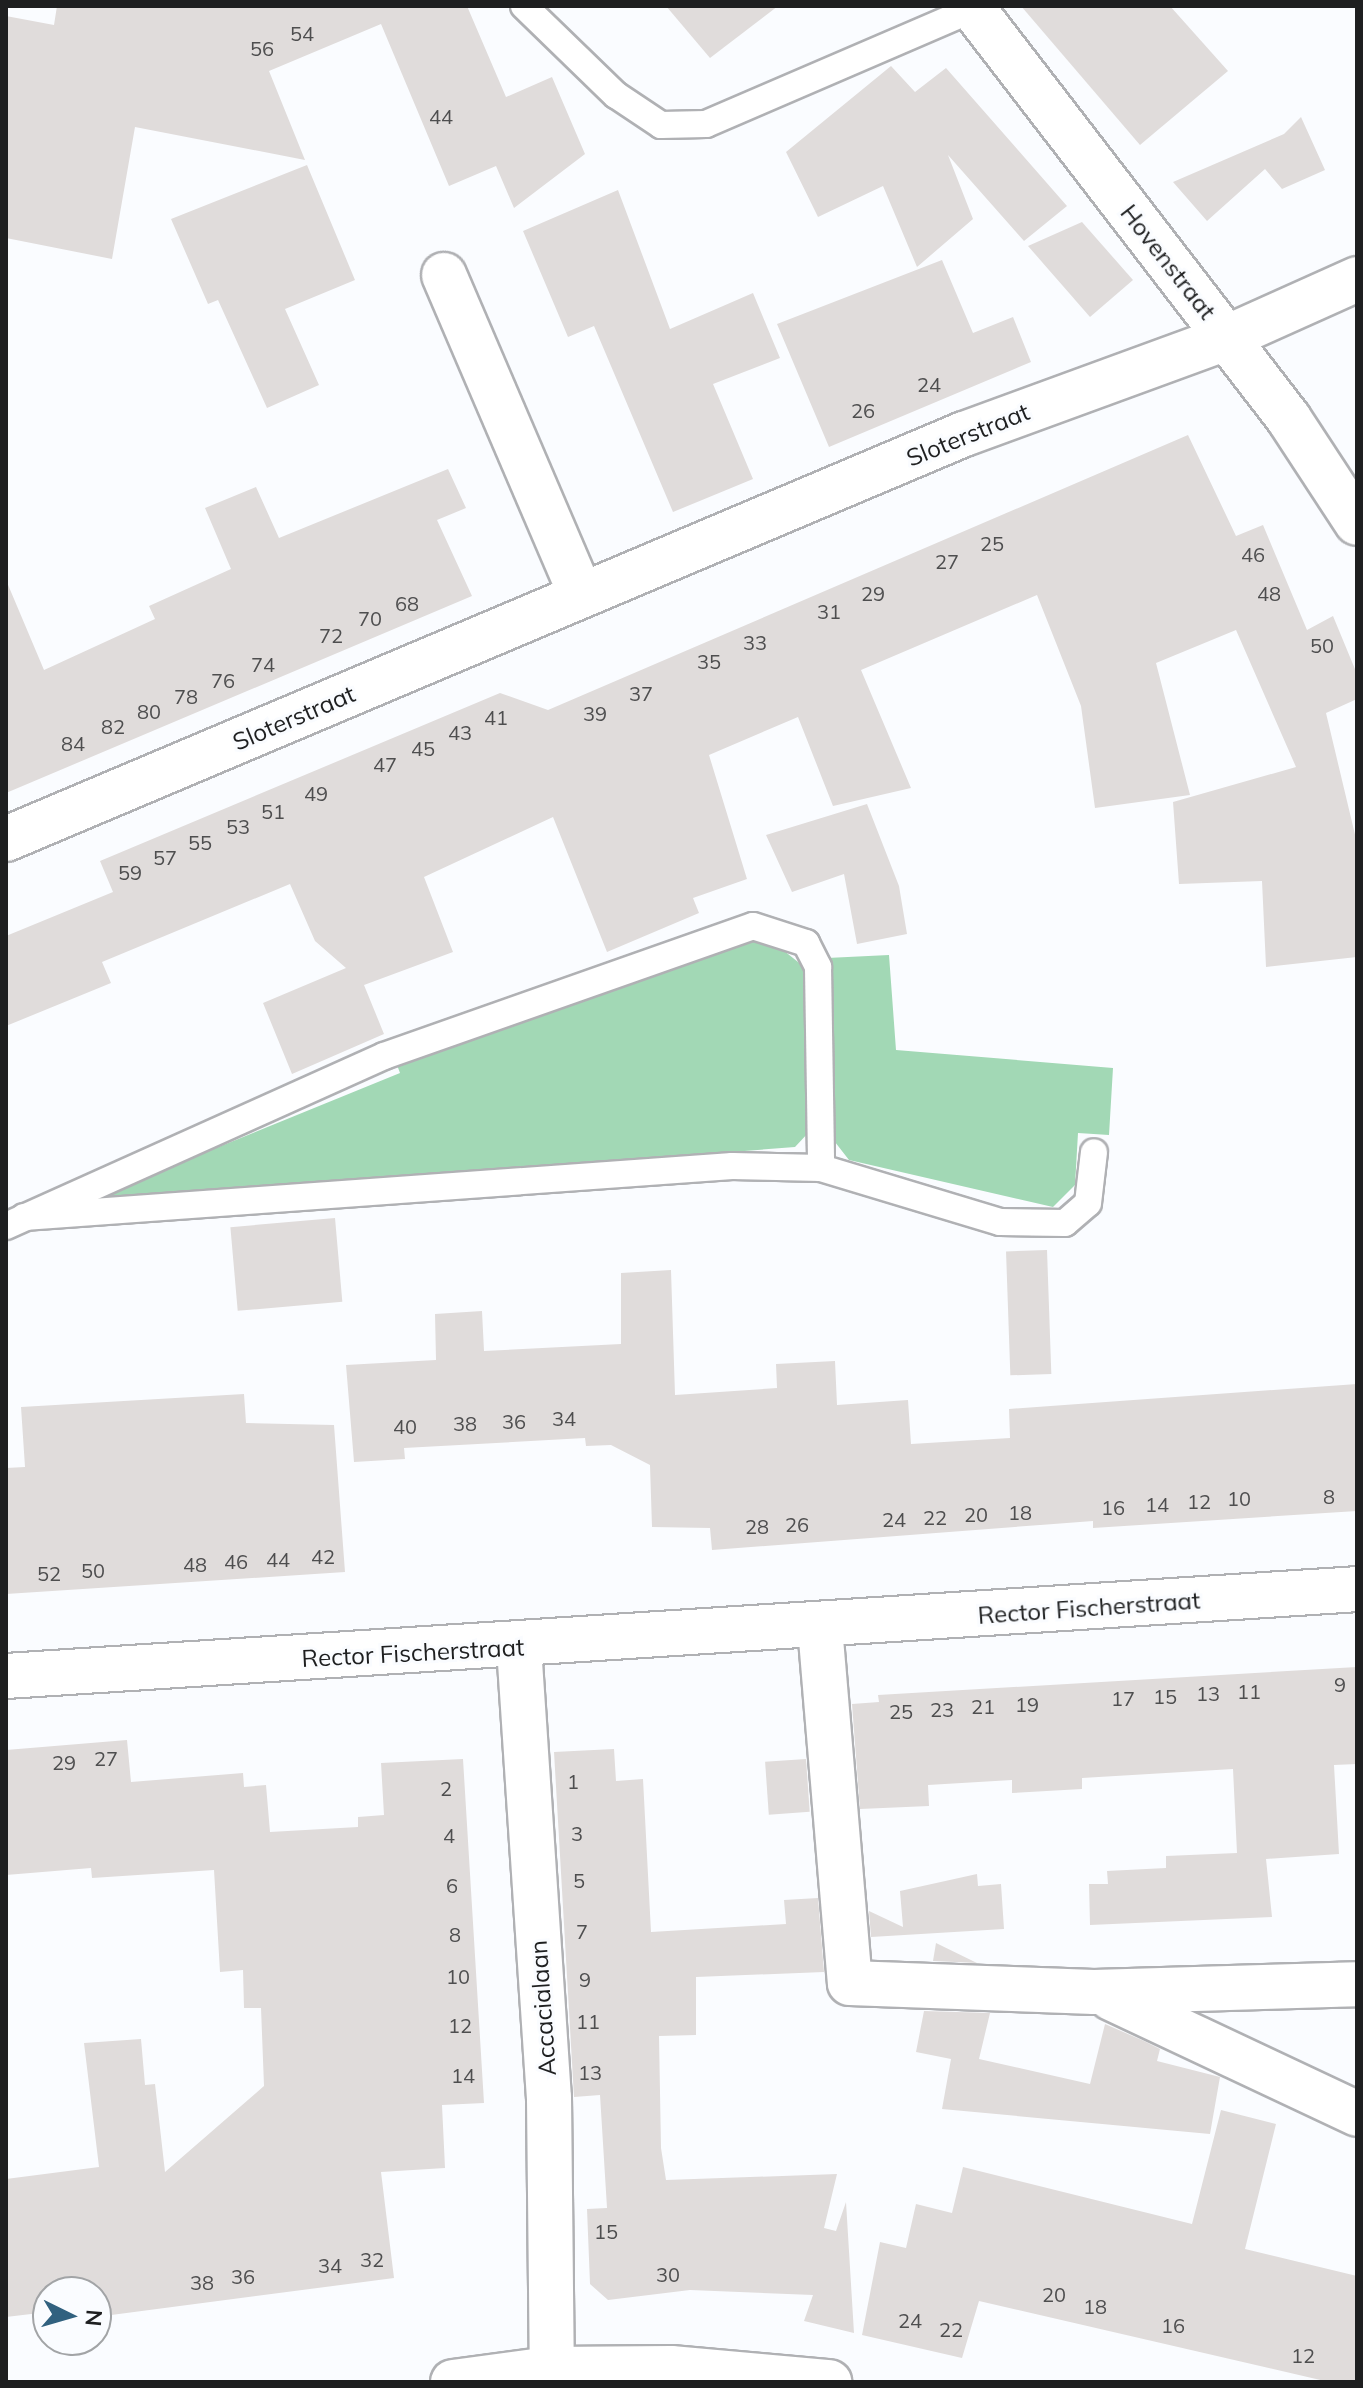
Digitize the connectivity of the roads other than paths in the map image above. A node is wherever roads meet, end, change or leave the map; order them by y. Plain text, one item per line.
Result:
1 (524, 6) edge
2 (972, 7) edge
3 (444, 275) dead end
4 (1357, 279) edge
5 (1226, 338) junction
6 (1357, 523) edge
7 (581, 595) junction
8 (6, 839) edge
9 (1094, 1152) dead end
10 (821, 1168) junction
11 (15, 1222) edge
12 (1357, 1589) edge
13 (820, 1627) junction
14 (519, 1647) junction
15 (6, 1676) edge
16 (1357, 1984) edge
17 (1094, 1992) junction
18 (1357, 2114) edge
19 (551, 2376) edge
20 (453, 2382) edge
21 (829, 2382) edge

1 - 2 lane
2 - 5 street, Hovenstraat
3 - 7 street
4 - 5 street, Sloterstraat
5 - 6 street, Hovenstraat
5 - 7 street, Sloterstraat
7 - 8 street, Sloterstraat
9 - 10 lane
10 - 11 lane
10 - 11 lane
12 - 13 street, Rector Fischerstraat
13 - 14 street, Rector Fischerstraat
13 - 17 street
14 - 15 street, Rector Fischerstraat
14 - 19 street, Accacialaan
16 - 17 street
17 - 18 street
19 - 20 street
19 - 21 street

